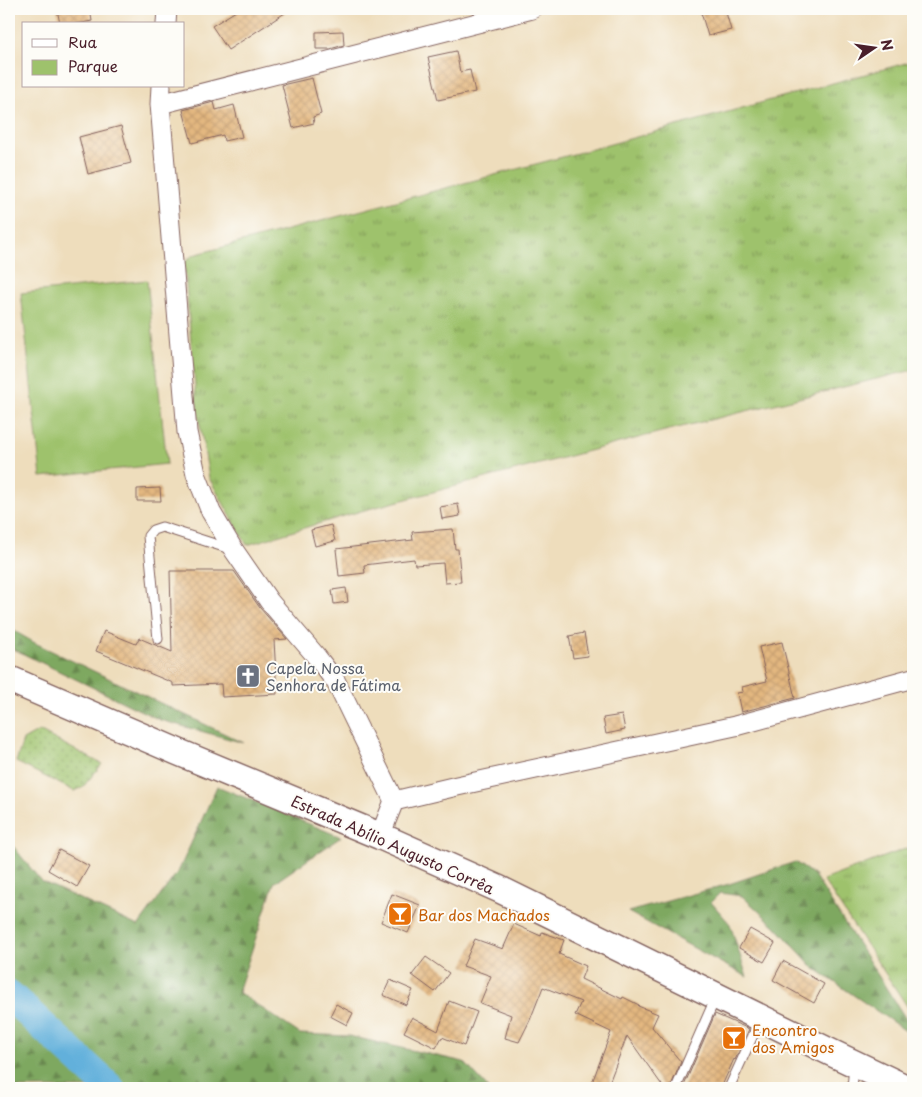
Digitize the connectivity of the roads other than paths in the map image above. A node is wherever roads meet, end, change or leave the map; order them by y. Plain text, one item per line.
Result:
1 (167, 9) edge
2 (532, 9) edge
3 (166, 22) edge
4 (160, 95) edge
5 (233, 549) junction
6 (158, 639) dead end
7 (913, 678) edge
8 (9, 679) edge
9 (394, 802) junction
10 (380, 836) junction
11 (716, 996) junction
12 (761, 1018) junction
13 (853, 1076) edge
14 (676, 1088) edge
15 (729, 1088) edge
16 (906, 1088) edge

1 - 3 street
2 - 4 street
4 - 5 street
5 - 6 lane
5 - 9 street
7 - 9 street
8 - 10 main road, Estrada Abílio Augusto Corrêa
9 - 10 street
10 - 11 main road, Estrada Abílio Augusto Corrêa
11 - 12 main road, Estrada Abílio Augusto Corrêa
11 - 14 lane
12 - 13 main road, Estrada Abílio Augusto Corrêa
12 - 15 lane
13 - 16 main road, Estrada Abílio Augusto Corrêa

